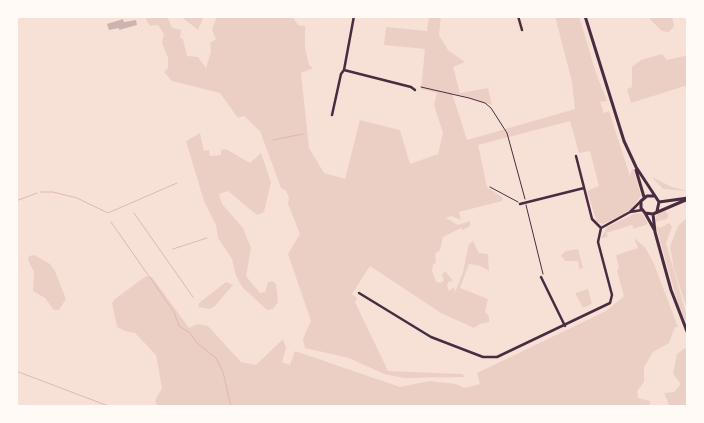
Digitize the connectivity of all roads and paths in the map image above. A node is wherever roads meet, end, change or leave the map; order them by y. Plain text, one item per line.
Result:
1 (354, 16) edge
2 (518, 16) edge
3 (585, 16) edge
4 (522, 30) dead end
5 (344, 70) junction
6 (421, 87) dead end
7 (415, 90) dead end
8 (332, 115) dead end
9 (576, 156) dead end
10 (636, 167) junction
11 (490, 186) dead end
12 (584, 188) junction
13 (644, 197) junction
14 (654, 197) junction
15 (688, 198) edge
16 (525, 200) dead end
17 (641, 201) junction
18 (659, 202) junction
19 (520, 204) joint
20 (526, 205) dead end
21 (642, 210) junction
22 (657, 211) junction
23 (630, 212) junction
24 (645, 214) junction
25 (653, 214) junction
26 (601, 228) junction
27 (655, 232) junction
28 (542, 277) joint
29 (359, 293) dead end
30 (564, 326) junction
31 (688, 334) edge

1 - 5 street
2 - 4 street
3 - 10 main road
5 - 7 street
5 - 8 street
6 - 16 path
9 - 12 street
10 - 13 main road
10 - 14 main road
11 - 19 path
12 - 19 street
12 - 26 street
13 - 14 main road
13 - 17 main road
14 - 18 main road
15 - 18 main road
15 - 22 main road
17 - 21 main road
17 - 23 street
18 - 22 main road
20 - 28 path
21 - 23 street
21 - 24 main road
22 - 25 main road
23 - 26 street
24 - 25 main road
24 - 27 main road
25 - 27 main road
26 - 30 street
27 - 31 main road
28 - 30 street
29 - 30 street

